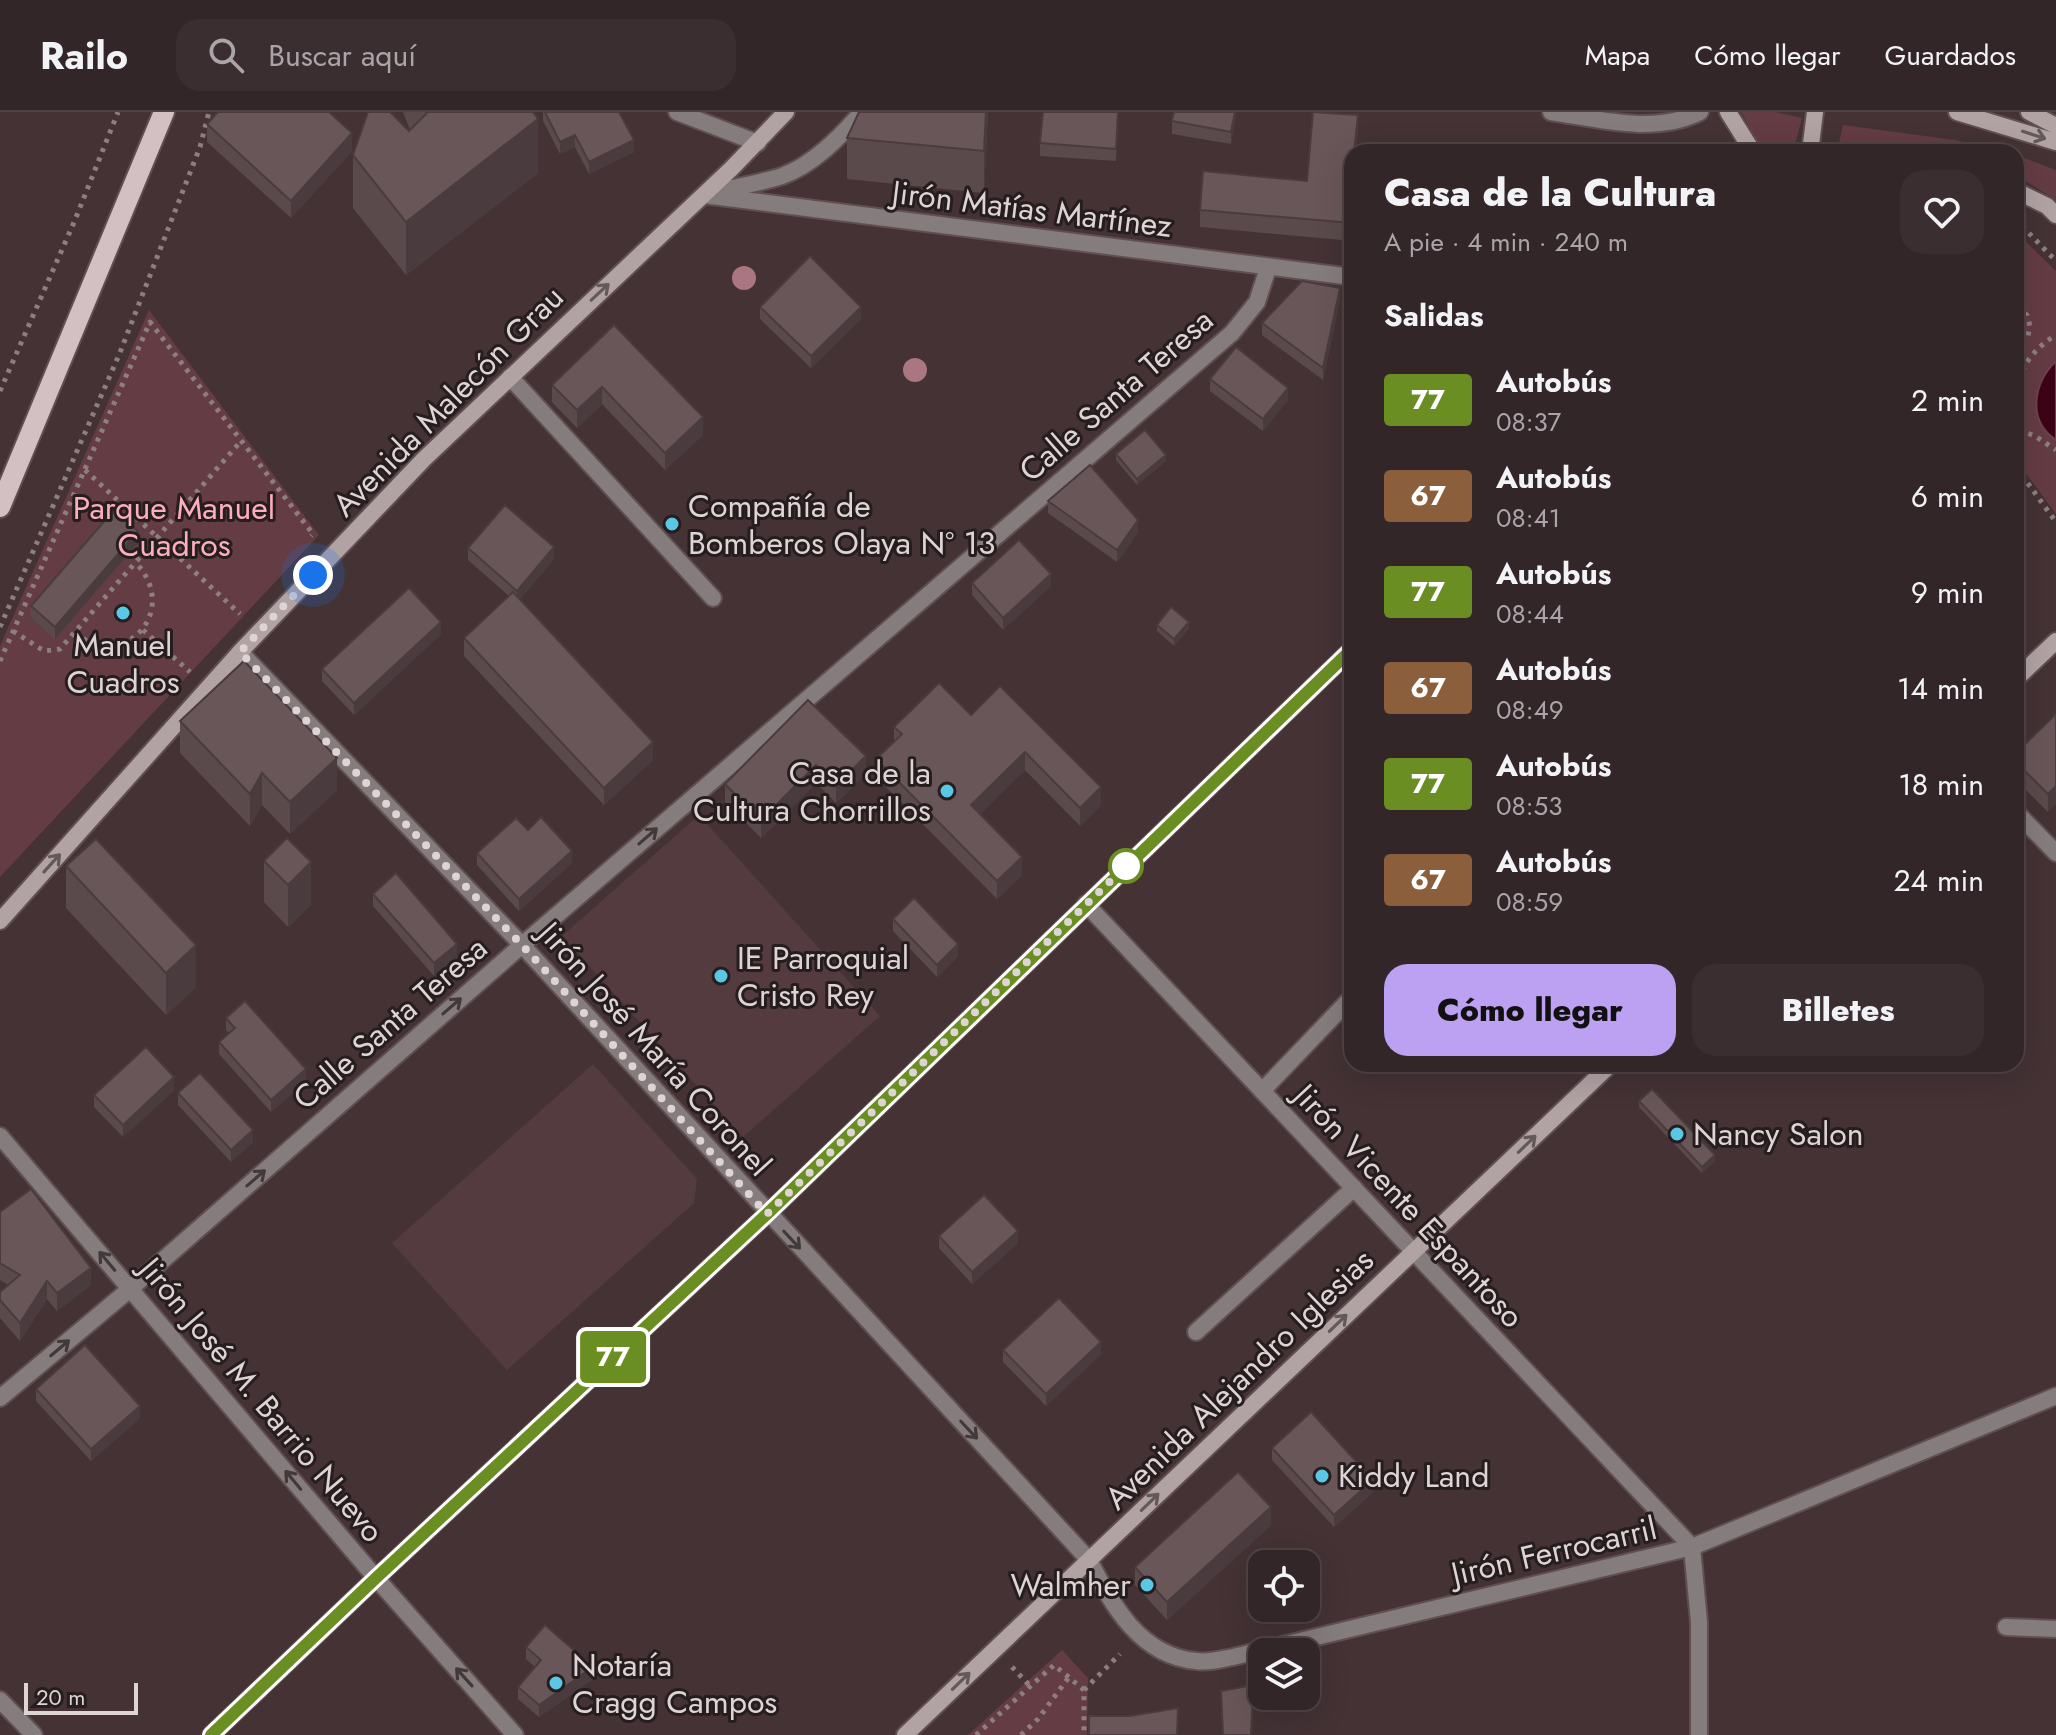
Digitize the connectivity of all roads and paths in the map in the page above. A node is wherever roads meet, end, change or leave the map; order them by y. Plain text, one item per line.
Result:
1 (118, 112) edge
2 (164, 112) edge
3 (209, 112) edge
4 (677, 112) edge
5 (786, 112) edge
6 (862, 112) edge
7 (1551, 112) edge
8 (1700, 112) edge
9 (1728, 112) edge
10 (1815, 112) edge
11 (1957, 112) edge
12 (2029, 112) edge
13 (2056, 126) edge
14 (2056, 142) edge
15 (758, 143) junction
16 (1748, 144) edge
17 (1811, 144) edge
18 (704, 195) junction
19 (2024, 195) edge
20 (2056, 215) edge
21 (2024, 228) edge
22 (2056, 261) edge
23 (1268, 268) junction
24 (1344, 276) edge
25 (2024, 313) edge
26 (2056, 335) edge
27 (2024, 339) edge
28 (2024, 368) edge
29 (510, 377) junction
30 (0, 391) edge
31 (2024, 433) edge
32 (241, 441) junction
33 (2056, 450) edge
34 (85, 470) junction
35 (2024, 478) edge
36 (0, 507) edge
37 (2056, 522) edge
38 (157, 538) junction
39 (302, 545) dead end
40 (135, 562) junction
41 (713, 598) dead end
42 (250, 603) dead end
43 (240, 614) junction
44 (230, 625) dead end
45 (0, 627) edge
46 (143, 630) junction
47 (13, 631) junction
48 (75, 633) junction
49 (2056, 641) edge
50 (240, 652) junction
51 (1344, 657) edge
52 (198, 659) dead end
53 (0, 661) edge
54 (188, 670) junction
55 (2024, 671) edge
56 (178, 682) dead end
57 (208, 688) junction
58 (2024, 820) edge
59 (2056, 853) edge
60 (1086, 904) junction
61 (0, 921) edge
62 (522, 945) junction
63 (1344, 1005) edge
64 (1603, 1072) edge
65 (1262, 1091) junction
66 (0, 1136) edge
67 (1354, 1188) junction
68 (767, 1214) junction
69 (1414, 1251) junction
70 (130, 1289) junction
71 (1196, 1332) dead end
72 (2056, 1396) edge
73 (0, 1398) edge
74 (1692, 1547) junction
75 (1089, 1560) junction
76 (376, 1578) junction
77 (2006, 1627) dead end
78 (2056, 1629) edge
79 (1139, 1636) junction
80 (1069, 1677) junction
81 (1084, 1690) junction
82 (0, 1700) edge
83 (34, 1735) edge
84 (211, 1735) edge
85 (515, 1735) edge
86 (905, 1735) edge
87 (976, 1735) edge
88 (1021, 1735) edge
89 (1084, 1735) edge
90 (1699, 1735) edge

1 - 30 path
2 - 36 main road
3 - 45 path
4 - 15 street
5 - 15 street, Avenida Malecón Grau
6 - 18 street
7 - 8 street
9 - 16 street
10 - 17 street
11 -> 14 street
12 - 13 street
15 - 18 street, Avenida Malecón Grau
18 - 23 street, Jirón Matías Martínez
29 -> 18 street, Avenida Malecón Grau
19 - 20 street
21 - 22 path
23 - 24 street, Jirón Matías Martínez
62 -> 23 street, Calle Santa Teresa
25 - 27 path
26 - 28 path
29 - 41 street
29 - 50 street, Avenida Malecón Grau
31 - 33 path
32 - 34 path
32 - 38 path
32 - 39 path
34 - 38 path
34 - 47 path
35 - 37 path
38 - 40 path
38 - 43 path
40 - 46 path
40 - 48 path
42 - 43 path
43 - 44 path
46 - 48 path
46 - 54 path
47 - 48 path
47 - 53 path
49 - 55 street
50 - 57 street, Avenida Malecón Grau
50 - 62 street, Jirón José María Coronel
51 - 60 street
52 - 54 path
54 - 56 path
54 - 57 path
61 -> 57 street, Avenida Malecón Grau
58 - 59 street
60 - 65 street, Jirón Vicente Espantoso
60 - 68 street
62 - 68 street, Jirón José María Coronel
70 -> 62 street, Calle Santa Teresa
63 - 65 street
69 -> 64 street, Avenida Alejandro Iglesias
65 - 67 street, Jirón Vicente Espantoso
70 -> 66 street, Jirón José M. Barrio Nuevo
67 - 69 street, Jirón Vicente Espantoso
67 - 71 street
68 -> 75 street, Jirón José María Coronel
68 - 76 street
69 - 74 street, Jirón Vicente Espantoso
75 -> 69 street, Avenida Alejandro Iglesias
73 -> 70 street, Calle Santa Teresa
76 -> 70 street, Jirón José M. Barrio Nuevo
72 - 74 street, Jirón Ferrocarril
74 - 79 street, Jirón Ferrocarril
74 - 90 street
75 - 79 street, Jirón Ferrocarril
86 -> 75 street, Avenida Alejandro Iglesias
76 - 84 street
85 -> 76 street, Jirón José M. Barrio Nuevo
77 - 78 street
79 - 81 path
80 - 81 path
80 - 87 path
80 - 88 path
81 - 89 path
82 - 83 street

